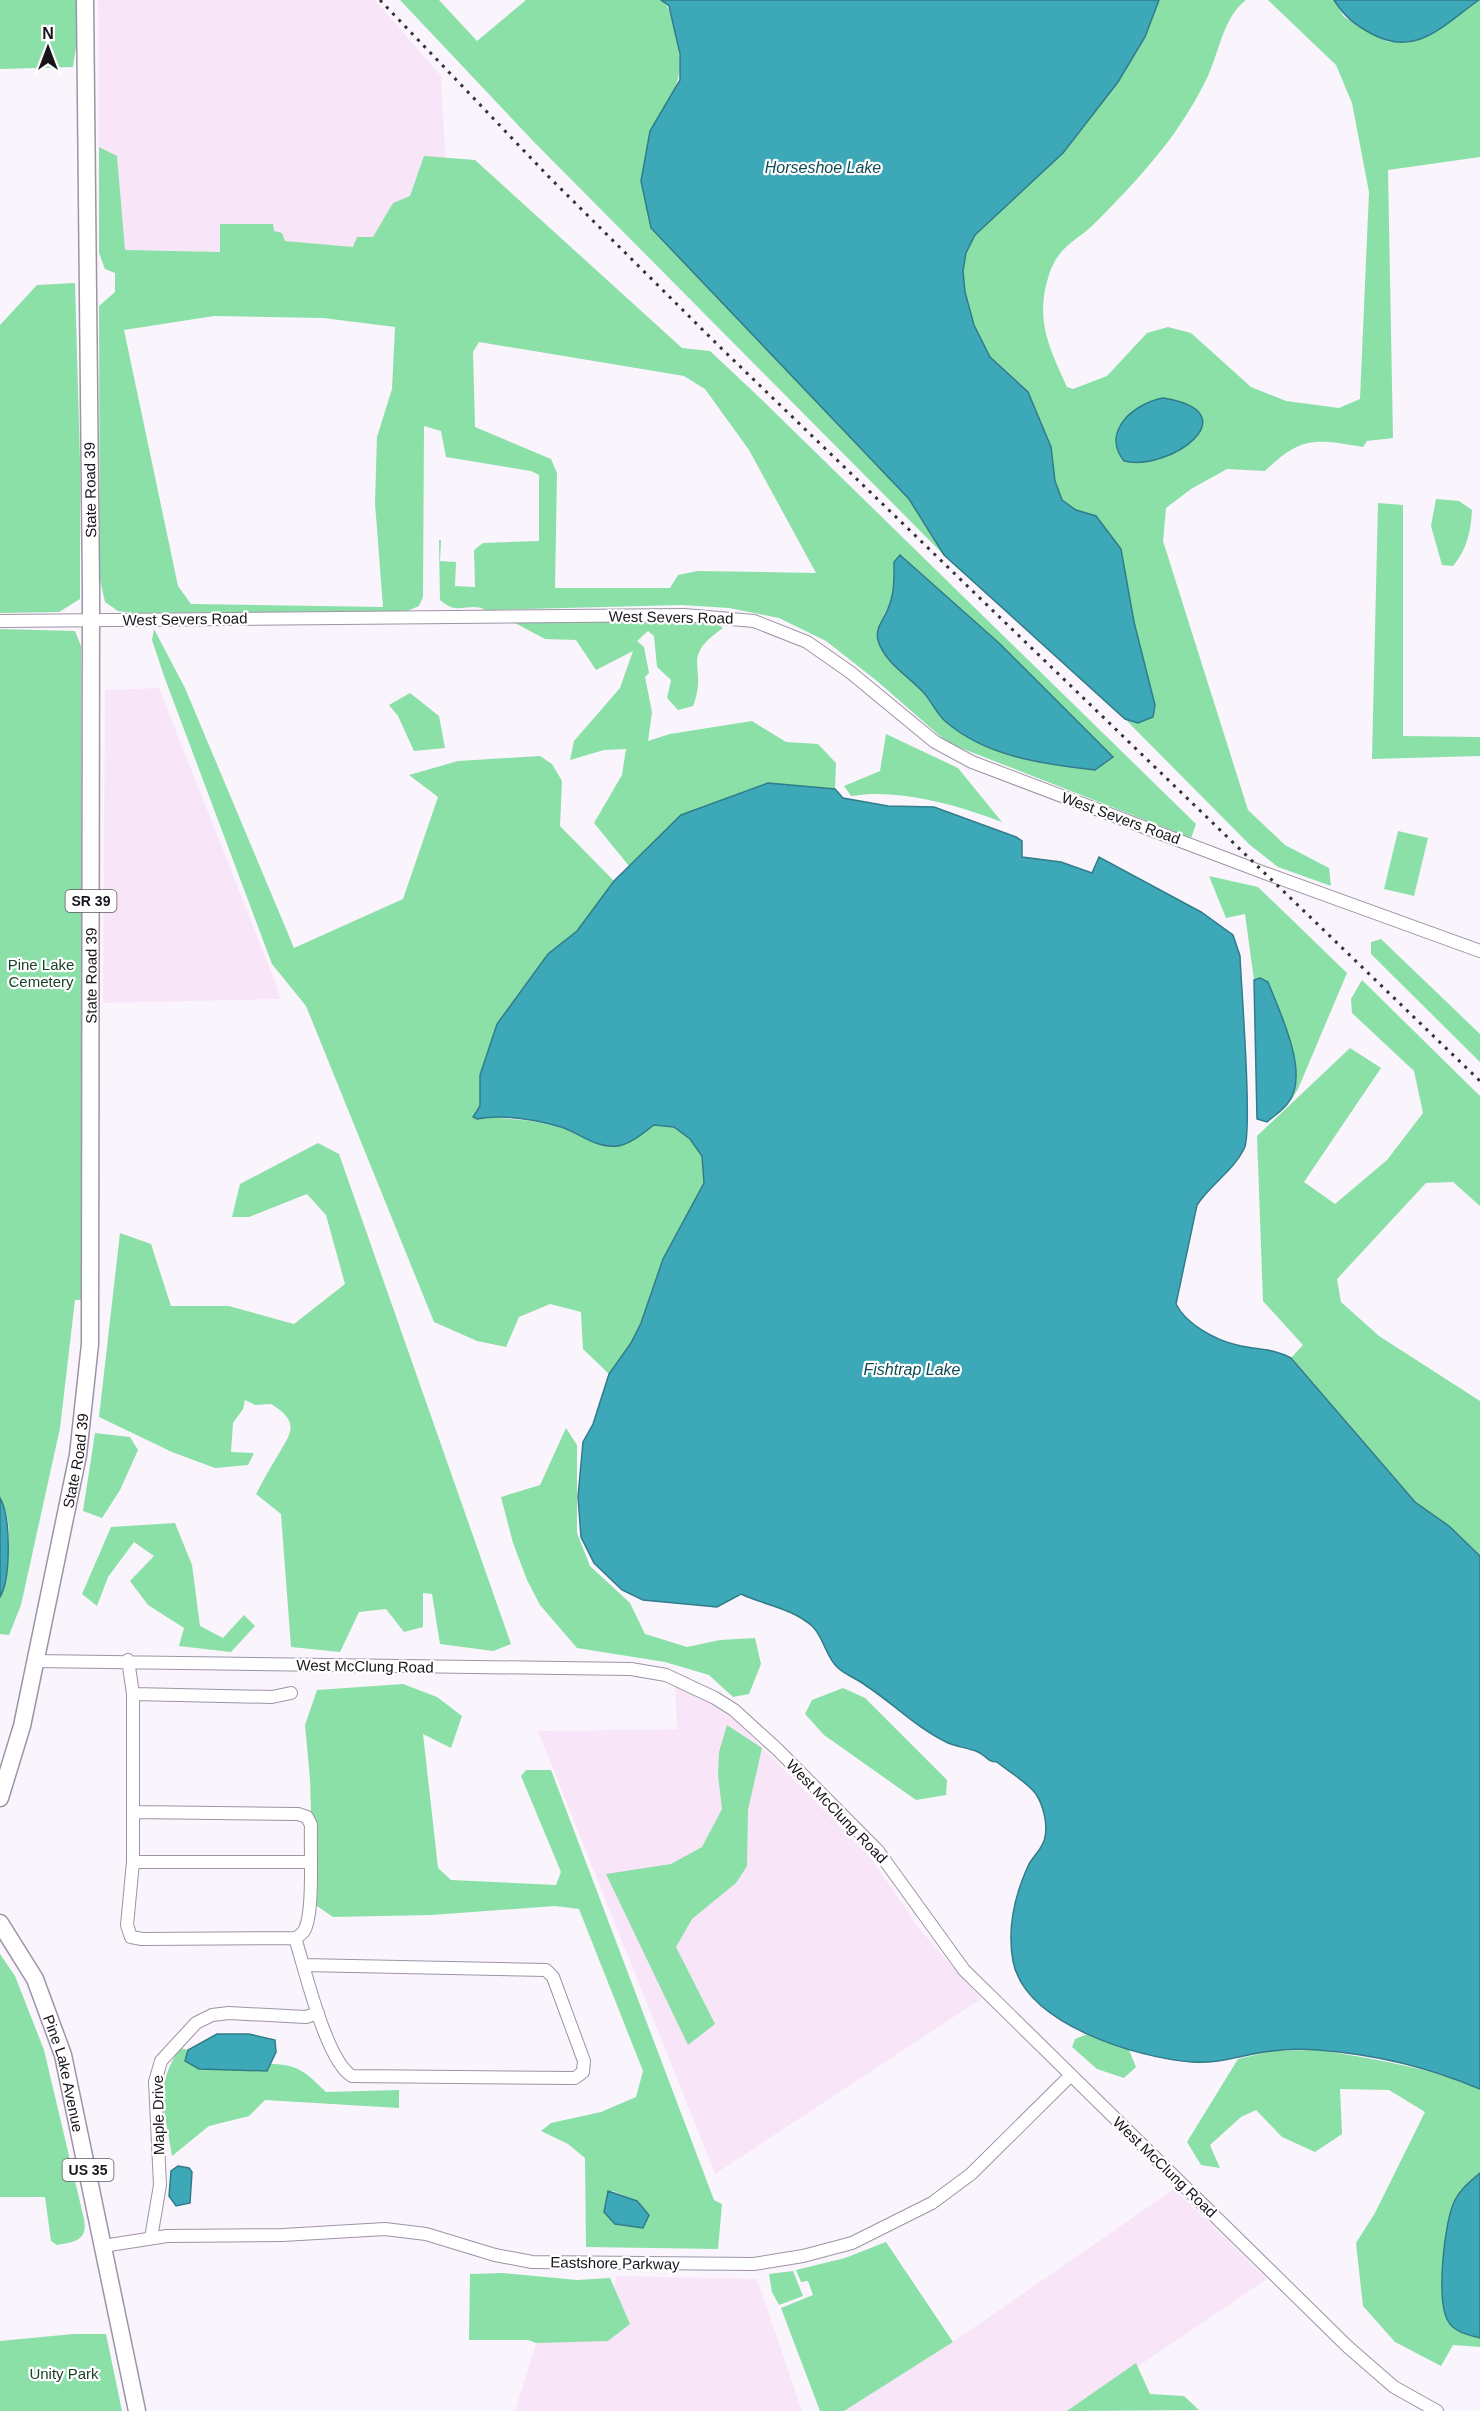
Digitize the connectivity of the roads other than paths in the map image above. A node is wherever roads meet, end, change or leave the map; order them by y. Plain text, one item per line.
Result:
1 (85, 0) edge
2 (90, 619) junction
3 (0, 621) edge
4 (1480, 951) edge
5 (128, 1660) junction
6 (34, 1661) junction
7 (291, 1693) dead end
8 (133, 1694) junction
9 (0, 1797) edge
10 (133, 1812) junction
11 (133, 1862) junction
12 (309, 1862) junction
13 (0, 1923) edge
14 (295, 1938) junction
15 (303, 1965) junction
16 (318, 2013) junction
17 (1070, 2076) junction
18 (152, 2238) junction
19 (103, 2246) junction
20 (137, 2411) edge
21 (1437, 2411) edge

1 - 2 main road, State Road 39 / SR 39
2 - 3 street, West Severs Road
2 - 4 street, West Severs Road
2 - 6 main road, State Road 39 / SR 39
5 - 6 street, West McClung Road
5 - 8 street
5 - 17 street, West McClung Road
6 - 9 main road, State Road 39 / SR 39
7 - 8 street
8 - 10 street
10 - 11 street
10 - 12 street
11 - 12 street
11 - 14 street
12 - 14 street
13 - 19 main road, Pine Lake Avenue / US 35
14 - 15 street
15 - 16 street
15 - 16 street
16 - 18 street, Maple Drive
17 - 18 street, Eastshore Parkway
17 - 21 street, West McClung Road
18 - 19 street, Eastshore Parkway
19 - 20 main road, Pine Lake Avenue / US 35

